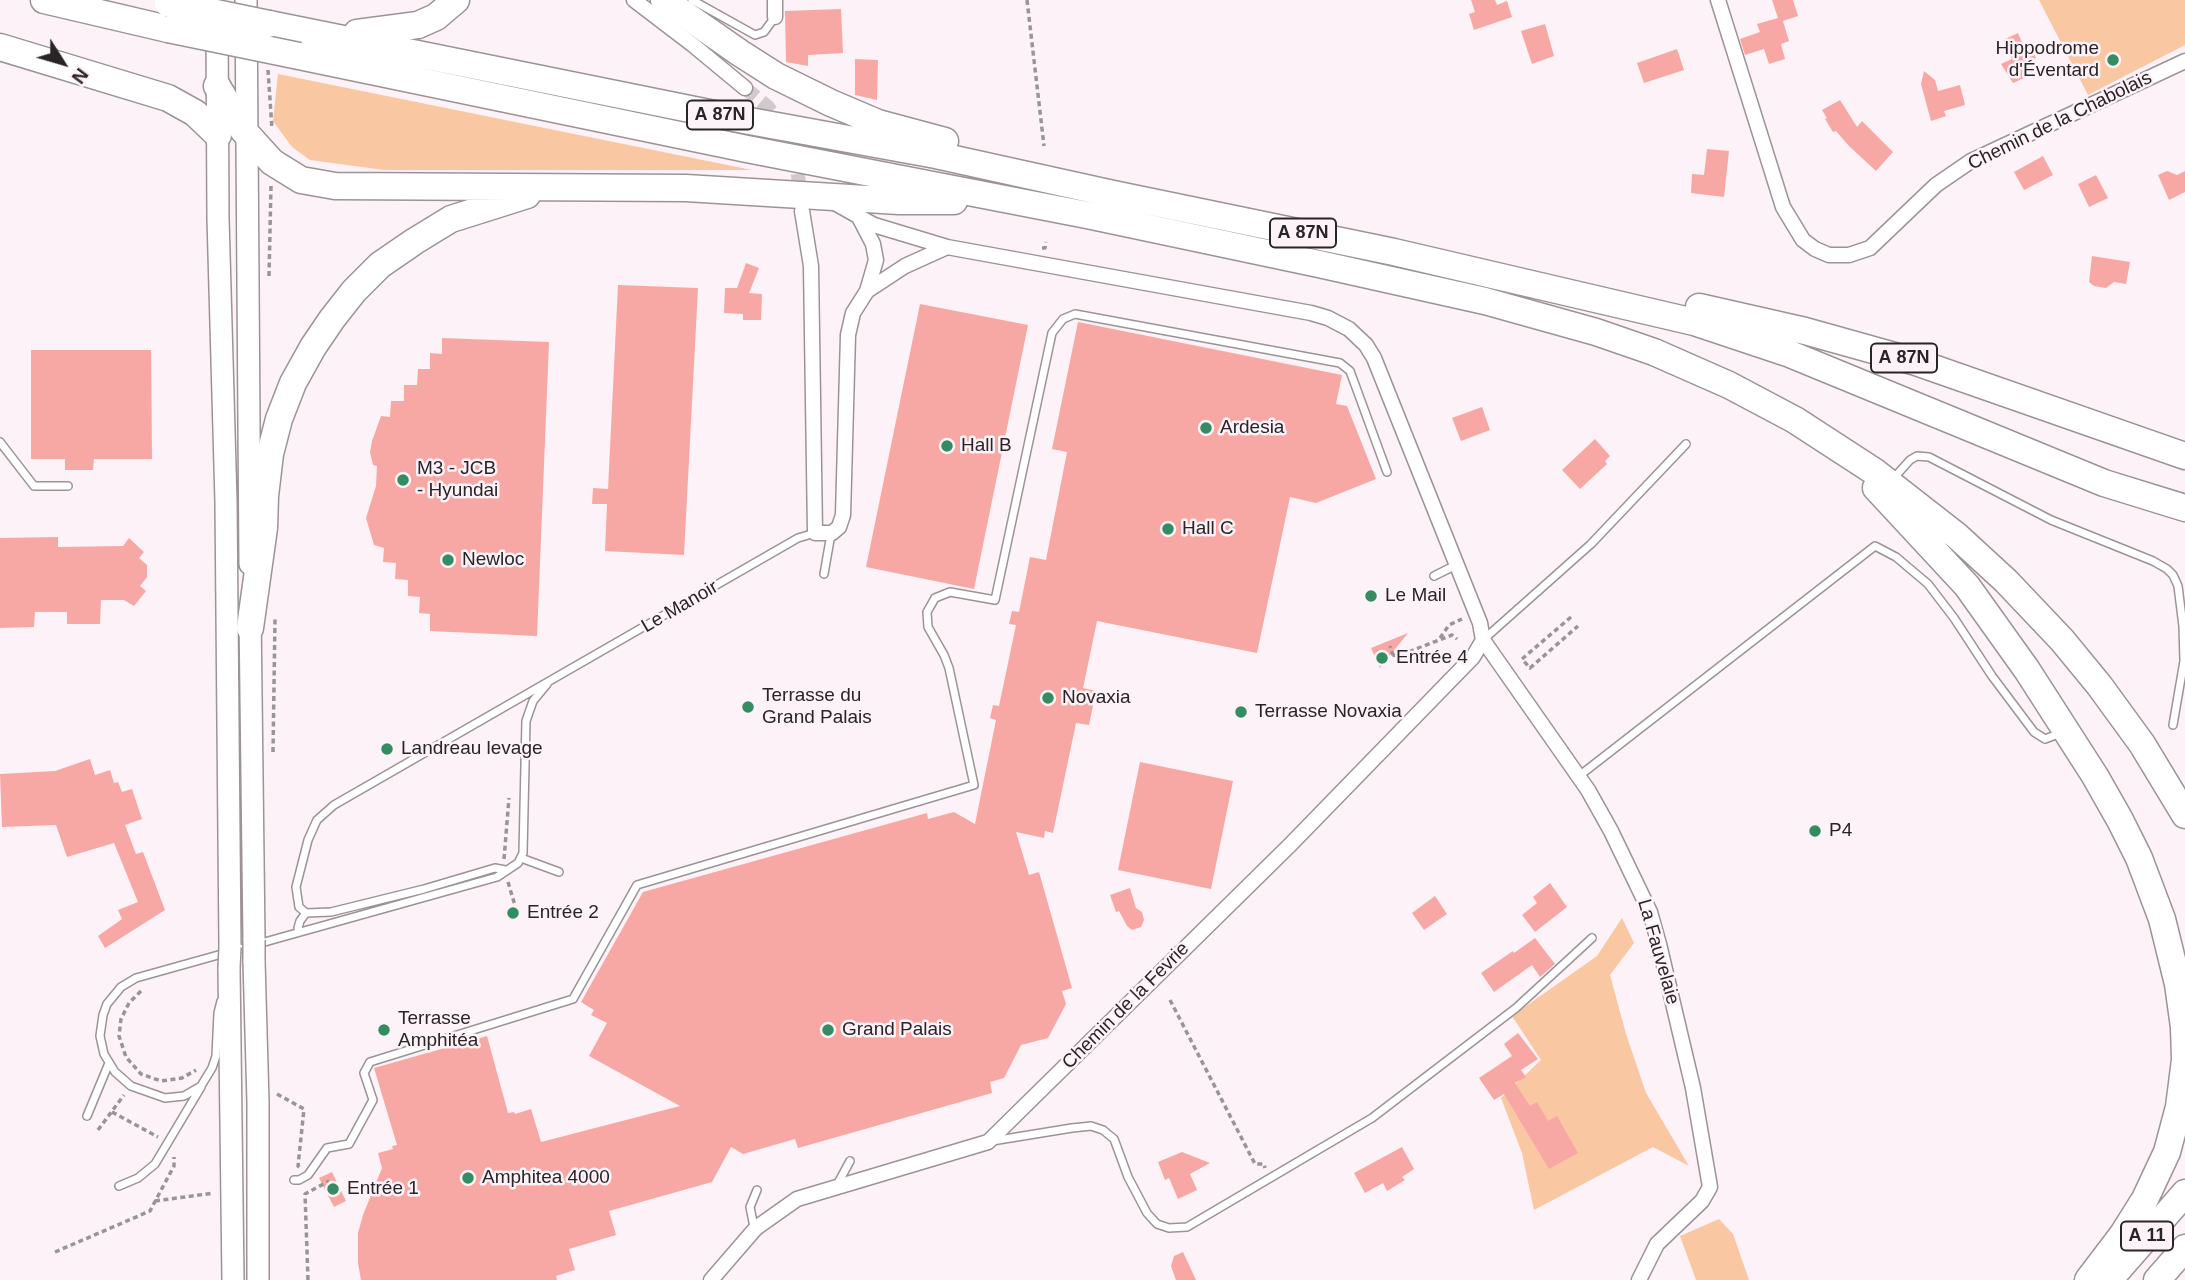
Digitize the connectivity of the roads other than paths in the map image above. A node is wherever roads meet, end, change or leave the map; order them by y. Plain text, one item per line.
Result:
1 (44, 0) edge
2 (216, 0) edge
3 (246, 0) edge
4 (456, 0) edge
5 (634, 0) edge
6 (664, 0) edge
7 (692, 0) edge
8 (775, 0) edge
9 (1718, 0) edge
10 (162, 2) edge
11 (775, 17) joint
12 (327, 35) junction
13 (0, 47) edge
14 (2185, 61) edge
15 (217, 86) junction
16 (745, 88) tunnel mouth
17 (218, 135) junction
18 (248, 136) junction
19 (556, 187) junction
20 (1114, 194) junction
21 (1015, 201) junction
22 (811, 203) junction
23 (859, 217) junction
24 (947, 247) junction
25 (867, 291) junction
26 (1615, 302) junction
27 (0, 442) edge
28 (1686, 444) dead end
29 (1837, 446) junction
30 (2185, 456) edge
31 (1387, 472) dead end
32 (1890, 482) junction
33 (68, 486) dead end
34 (2185, 508) edge
35 (815, 533) junction
36 (832, 533) junction
37 (1456, 565) junction
38 (824, 574) dead end
39 (1434, 576) dead end
40 (250, 628) junction
41 (1483, 640) junction
42 (547, 684) junction
43 (2173, 725) dead end
44 (2066, 730) junction
45 (1579, 777) junction
46 (2185, 815) edge
47 (521, 858) junction
48 (506, 870) junction
49 (559, 872) dead end
50 (306, 913) junction
51 (298, 928) dead end
52 (1592, 938) dead end
53 (229, 964) junction
54 (109, 1063) junction
55 (201, 1086) junction
56 (87, 1116) dead end
57 (988, 1142) junction
58 (850, 1161) dead end
59 (294, 1180) dead end
60 (119, 1186) dead end
61 (836, 1186) junction
62 (757, 1190) dead end
63 (2185, 1192) edge
64 (756, 1228) junction
65 (2185, 1248) edge
66 (233, 1280) edge
67 (258, 1280) edge
68 (710, 1280) edge
69 (1639, 1280) edge
70 (2088, 1280) edge
71 (2109, 1280) edge
72 (2157, 1280) edge

1 - 21 highway, A 87N, bridge
2 - 15 main road
3 - 18 main road
4 - 12 highway
5 - 16 street
6 - 20 highway
7 - 11 lane
8 - 11 street
9 - 14 street, Chemin de la Chabolais
10 - 12 highway, A 87N, bridge
12 - 20 highway, A 87N
13 - 17 highway
15 - 17 main road
15 - 18 highway
17 - 53 main road
18 - 19 highway
18 - 40 main road
19 - 22 highway
19 - 40 highway
20 - 26 highway, A 87N
21 - 22 highway
21 - 29 highway, A 87N
22 - 23 street, La Fauvelaie
22 - 35 street
23 - 24 street, La Fauvelaie
23 - 25 street
24 - 25 street
24 - 37 street, La Fauvelaie
25 - 36 street
26 - 30 highway, A 87N
26 - 34 highway
27 - 33 lane
28 - 41 lane
29 - 32 highway, A 87N
29 - 44 highway
31 - 59 lane
32 - 43 lane
32 - 46 highway, A 87N
35 - 36 street
35 - 42 lane, Le Manoir
36 - 38 lane
37 - 39 lane
37 - 41 street, La Fauvelaie
40 - 67 main road
41 - 45 street, La Fauvelaie
41 - 57 street, Chemin de la Fevrie
42 - 47 lane
42 - 50 lane, Le Manoir
44 - 45 lane
44 - 70 highway
45 - 69 street, La Fauvelaie
47 - 48 lane
47 - 49 lane
48 - 50 lane
48 - 54 lane
50 - 51 lane
52 - 57 lane
53 - 55 lane
53 - 66 main road
54 - 55 lane
54 - 56 lane
55 - 60 lane
57 - 61 street, Chemin de la Fevrie
58 - 61 lane
61 - 64 street, Chemin de la Fevrie
62 - 64 lane
63 - 71 highway, A 11
64 - 68 street, Chemin de la Fevrie
65 - 72 highway, A 11

